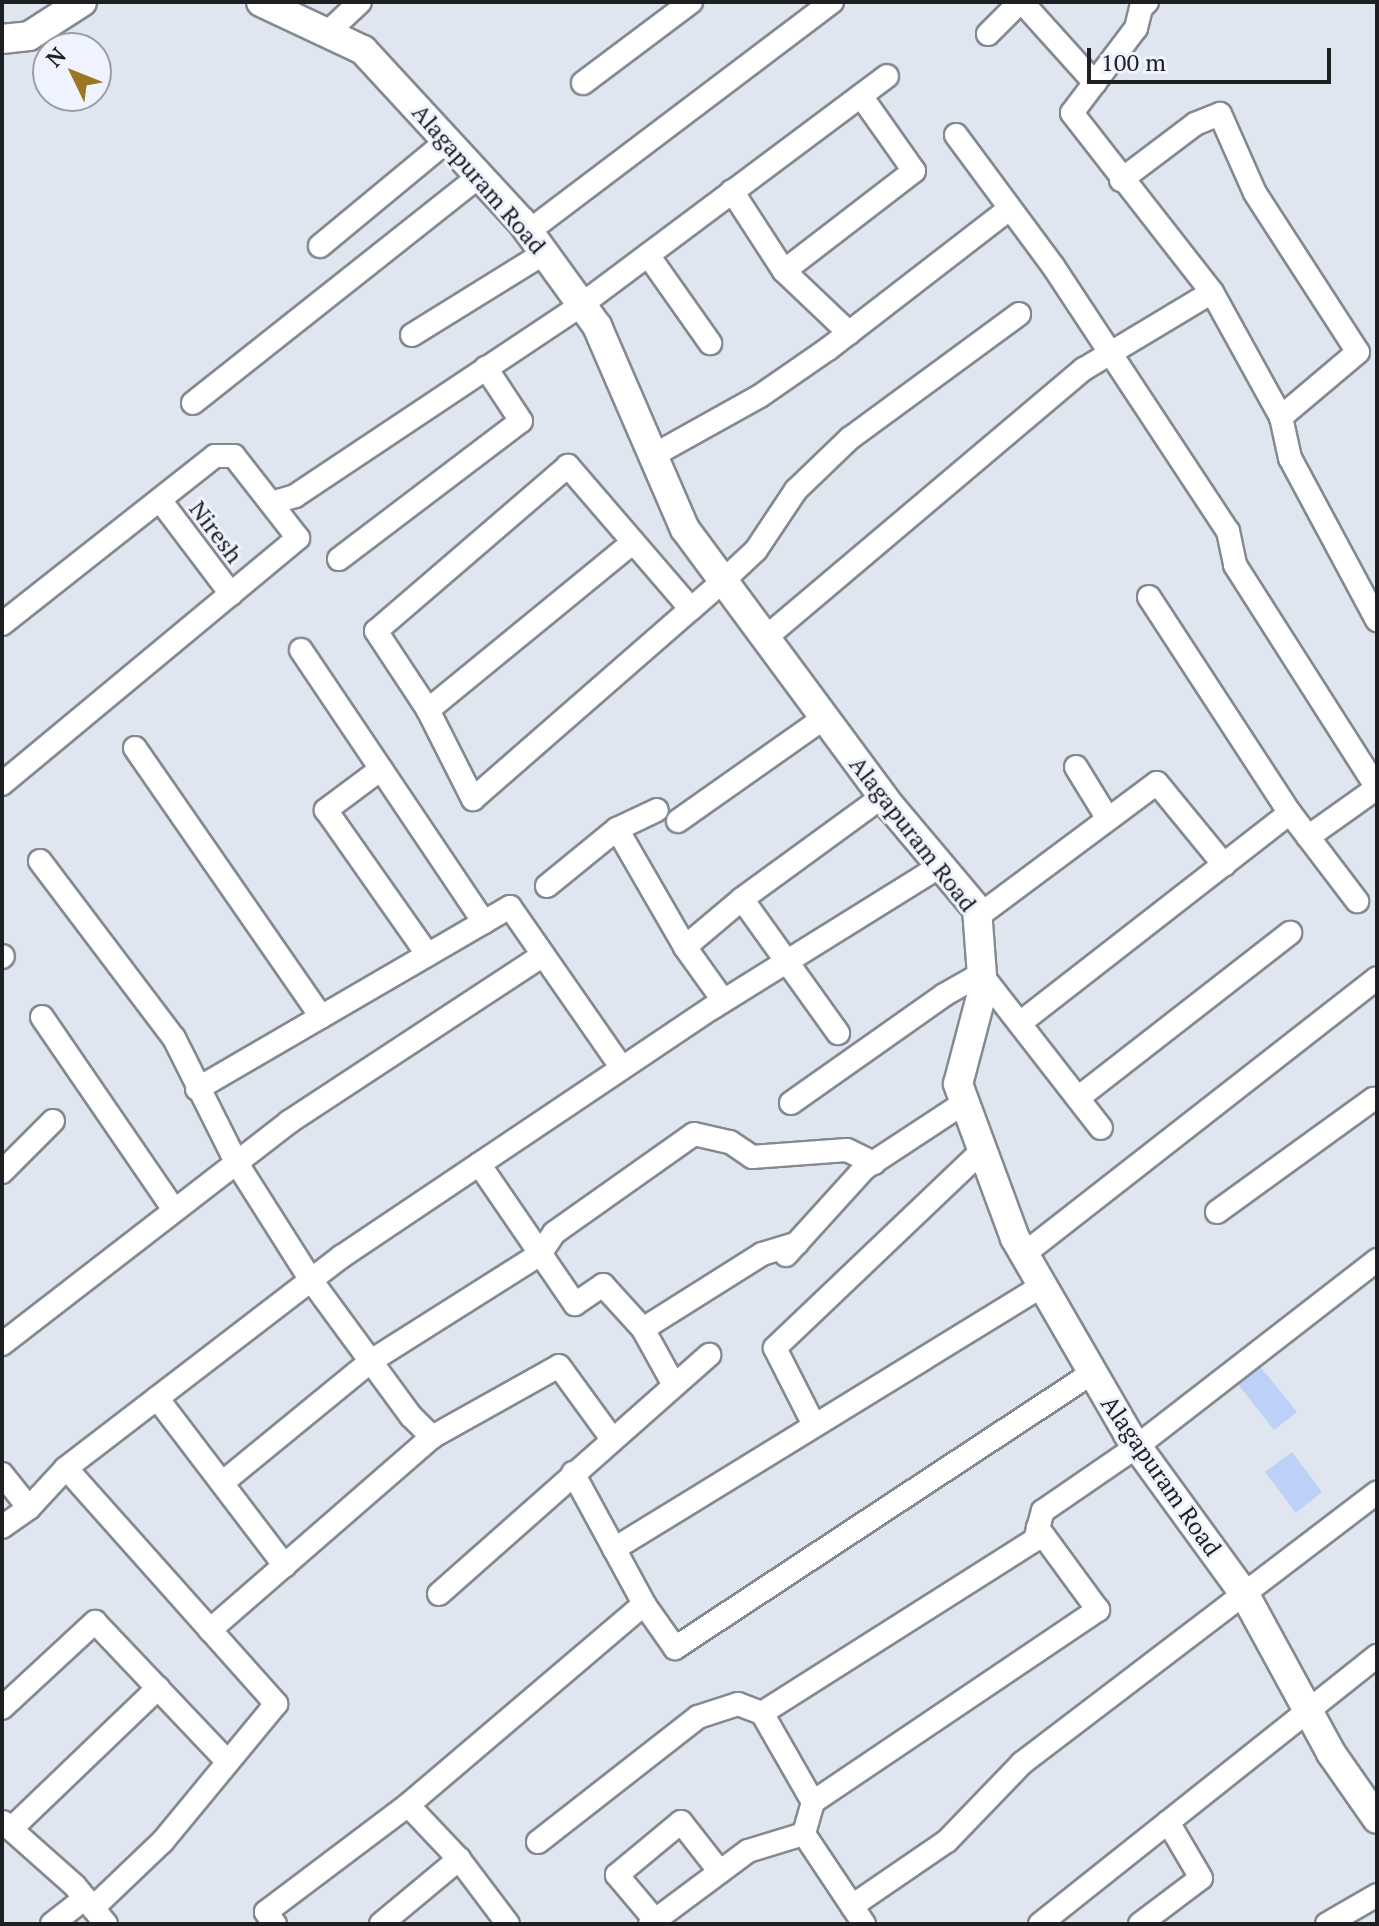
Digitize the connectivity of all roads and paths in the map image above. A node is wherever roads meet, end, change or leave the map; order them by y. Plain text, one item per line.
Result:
1 (82, 2) edge
2 (360, 2) edge
3 (691, 2) edge
4 (1021, 2) edge
5 (1147, 2) edge
6 (266, 3) edge
7 (824, 4) edge
8 (327, 33) junction
9 (988, 34) dead end
10 (2, 39) edge
11 (887, 76) dead end
12 (583, 83) dead end
13 (1095, 83) junction
14 (861, 96) junction
15 (956, 135) dead end
16 (447, 141) junction
17 (479, 176) junction
18 (1121, 180) junction
19 (732, 191) junction
20 (1008, 210) junction
21 (536, 242) junction
22 (320, 246) dead end
23 (648, 255) junction
24 (784, 271) junction
25 (1212, 292) junction
26 (581, 305) junction
27 (1019, 314) dead end
28 (849, 333) junction
29 (412, 335) dead end
30 (710, 343) dead end
31 (1112, 353) junction
32 (486, 368) junction
33 (193, 403) dead end
34 (1281, 417) junction
35 (654, 455) junction
36 (160, 500) junction
37 (271, 503) junction
38 (633, 542) junction
39 (339, 559) dead end
40 (723, 581) junction
41 (231, 594) junction
42 (1149, 597) dead end
43 (691, 609) junction
44 (1377, 620) edge
45 (2, 624) edge
46 (764, 639) junction
47 (301, 650) dead end
48 (428, 710) junction
49 (824, 718) junction
50 (135, 748) dead end
51 (1076, 767) dead end
52 (381, 769) junction
53 (2, 784) edge
54 (1377, 788) edge
55 (883, 796) junction
56 (657, 810) dead end
57 (1290, 813) junction
58 (1108, 819) junction
59 (678, 821) dead end
60 (617, 829) junction
61 (1308, 837) junction
62 (40, 861) dead end
63 (1224, 865) junction
64 (940, 866) junction
65 (547, 886) dead end
66 (742, 899) junction
67 (1357, 901) dead end
68 (977, 917) junction
69 (484, 922) junction
70 (1290, 933) dead end
71 (685, 947) junction
72 (428, 955) junction
73 (543, 955) junction
74 (786, 961) junction
75 (981, 974) junction
76 (1377, 978) edge
77 (723, 1000) junction
78 (42, 1017) dead end
79 (321, 1017) junction
80 (1020, 1023) junction
81 (838, 1033) dead end
82 (622, 1068) junction
83 (197, 1089) junction
84 (1078, 1098) junction
85 (1376, 1100) edge
86 (791, 1103) dead end
87 (964, 1103) junction
88 (53, 1121) dead end
89 (1101, 1128) dead end
90 (981, 1152) junction
91 (236, 1162) junction
92 (874, 1163) junction
93 (479, 1164) junction
94 (2, 1172) edge
95 (174, 1210) junction
96 (1217, 1212) dead end
97 (540, 1254) junction
98 (1024, 1254) junction
99 (1377, 1260) edge
100 (311, 1280) junction
101 (1042, 1286) junction
102 (643, 1329) junction
103 (2, 1344) edge
104 (709, 1355) dead end
105 (371, 1361) junction
106 (1092, 1373) junction
107 (674, 1385) junction
108 (157, 1398) junction
109 (814, 1425) junction
110 (432, 1437) junction
111 (612, 1439) junction
112 (1136, 1447) junction
113 (66, 1468) junction
114 (573, 1473) junction
115 (2, 1474) edge
116 (222, 1483) junction
117 (1377, 1493) edge
118 (29, 1508) junction
119 (2, 1527) edge
120 (1038, 1528) junction
121 (614, 1549) junction
122 (285, 1566) junction
123 (439, 1594) dead end
124 (1245, 1595) junction
125 (644, 1604) junction
126 (210, 1630) junction
127 (1377, 1656) edge
128 (158, 1688) junction
129 (2, 1708) edge
130 (1308, 1710) junction
131 (762, 1713) junction
132 (228, 1762) junction
133 (813, 1802) junction
134 (408, 1805) junction
135 (1377, 1819) edge
136 (1168, 1822) junction
137 (7, 1825) edge
138 (804, 1834) junction
139 (538, 1842) dead end
140 (459, 1859) junction
141 (720, 1872) junction
142 (1377, 1895) edge
143 (95, 1910) edge
144 (858, 1915) edge
145 (653, 1922) edge
146 (52, 1924) edge
147 (275, 1924) edge
148 (381, 1924) edge
149 (508, 1924) edge
150 (1040, 1924) edge
151 (1140, 1924) edge
152 (1327, 1924) edge

1 - 10 main road
2 - 8 street
3 - 12 street
4 - 9 street
4 - 13 street
5 - 13 street
6 - 8 main road, Alagapuram Road
7 - 21 street
8 - 16 main road, Alagapuram Road
11 - 14 street
13 - 18 street
14 - 19 street
14 - 24 street
15 - 20 street
16 - 17 main road, Alagapuram Road
16 - 22 street
17 - 21 main road, Alagapuram Road
17 - 33 street
18 - 25 street
18 - 34 street
19 - 23 street
19 - 24 street
20 - 28 street
20 - 31 street
21 - 26 main road, Alagapuram Road
21 - 29 street
23 - 26 street
23 - 30 street
24 - 28 street
25 - 31 street
25 - 34 street
26 - 32 street
26 - 35 main road, Alagapuram Road
27 - 40 street
28 - 35 street
31 - 46 street
31 - 54 street
32 - 37 street
32 - 39 street
34 - 44 street
35 - 40 main road, Alagapuram Road
36 - 37 street
36 - 41 street, Niresh
36 - 45 street
37 - 41 street
38 - 43 street
38 - 48 street
38 - 48 street
40 - 43 street
40 - 46 main road, Alagapuram Road
41 - 53 street
42 - 57 street
43 - 48 street
46 - 49 main road, Alagapuram Road
47 - 52 street
49 - 55 main road, Alagapuram Road
49 - 59 street
50 - 79 street
51 - 58 street
52 - 69 street
52 - 72 street
54 - 61 street
55 - 64 main road, Alagapuram Road
55 - 66 street
56 - 60 street
57 - 61 street
57 - 63 street
58 - 63 street
58 - 68 street
60 - 65 street
60 - 71 street
61 - 67 street
62 - 83 street
63 - 80 street
64 - 68 main road, Alagapuram Road
64 - 74 street
66 - 71 street
66 - 74 street
68 - 75 main road, Alagapuram Road
69 - 72 street
69 - 73 street
70 - 84 street
71 - 77 street
72 - 79 street
73 - 82 street
73 - 91 street
74 - 77 street
74 - 81 street
75 - 80 street
75 - 86 street
75 - 87 main road, Alagapuram Road
76 - 98 street
77 - 82 street
78 - 95 street
79 - 83 street
80 - 84 street
82 - 93 street
83 - 91 street
84 - 89 street
85 - 96 street
87 - 90 main road, Alagapuram Road
87 - 92 street
88 - 94 street
90 - 98 main road, Alagapuram Road
90 - 109 street
91 - 95 street
91 - 100 street
92 - 97 street
92 - 102 street
93 - 97 street
93 - 100 street
95 - 103 street
97 - 102 street
97 - 105 street
98 - 101 main road, Alagapuram Road
99 - 112 street
100 - 105 street
100 - 108 street
101 - 106 main road, Alagapuram Road
101 - 109 street
102 - 107 street
104 - 107 street
105 - 110 street
105 - 116 street
106 - 112 main road, Alagapuram Road
106 - 125 street
107 - 111 street
108 - 113 street
108 - 116 street
109 - 121 street
110 - 111 street
110 - 122 street
111 - 114 street
112 - 120 street
112 - 124 main road, Alagapuram Road
113 - 118 street
113 - 126 street
114 - 121 street
114 - 123 street
115 - 118 street
116 - 122 street
117 - 124 street
118 - 119 street
120 - 131 street
120 - 133 street
121 - 125 street
122 - 126 street
124 - 130 main road, Alagapuram Road
124 - 144 street
125 - 134 street
126 - 132 street
127 - 130 street
128 - 129 street
128 - 132 street
128 - 137 street
130 - 135 main road, Alagapuram Road
130 - 136 street
131 - 133 street
131 - 139 street
132 - 143 street
133 - 138 street
134 - 140 street
134 - 147 street
136 - 150 street
136 - 151 street
137 - 143 street
138 - 141 street
138 - 144 street
140 - 148 street
140 - 149 street
141 - 145 street
141 - 145 street
142 - 152 street
143 - 146 street

